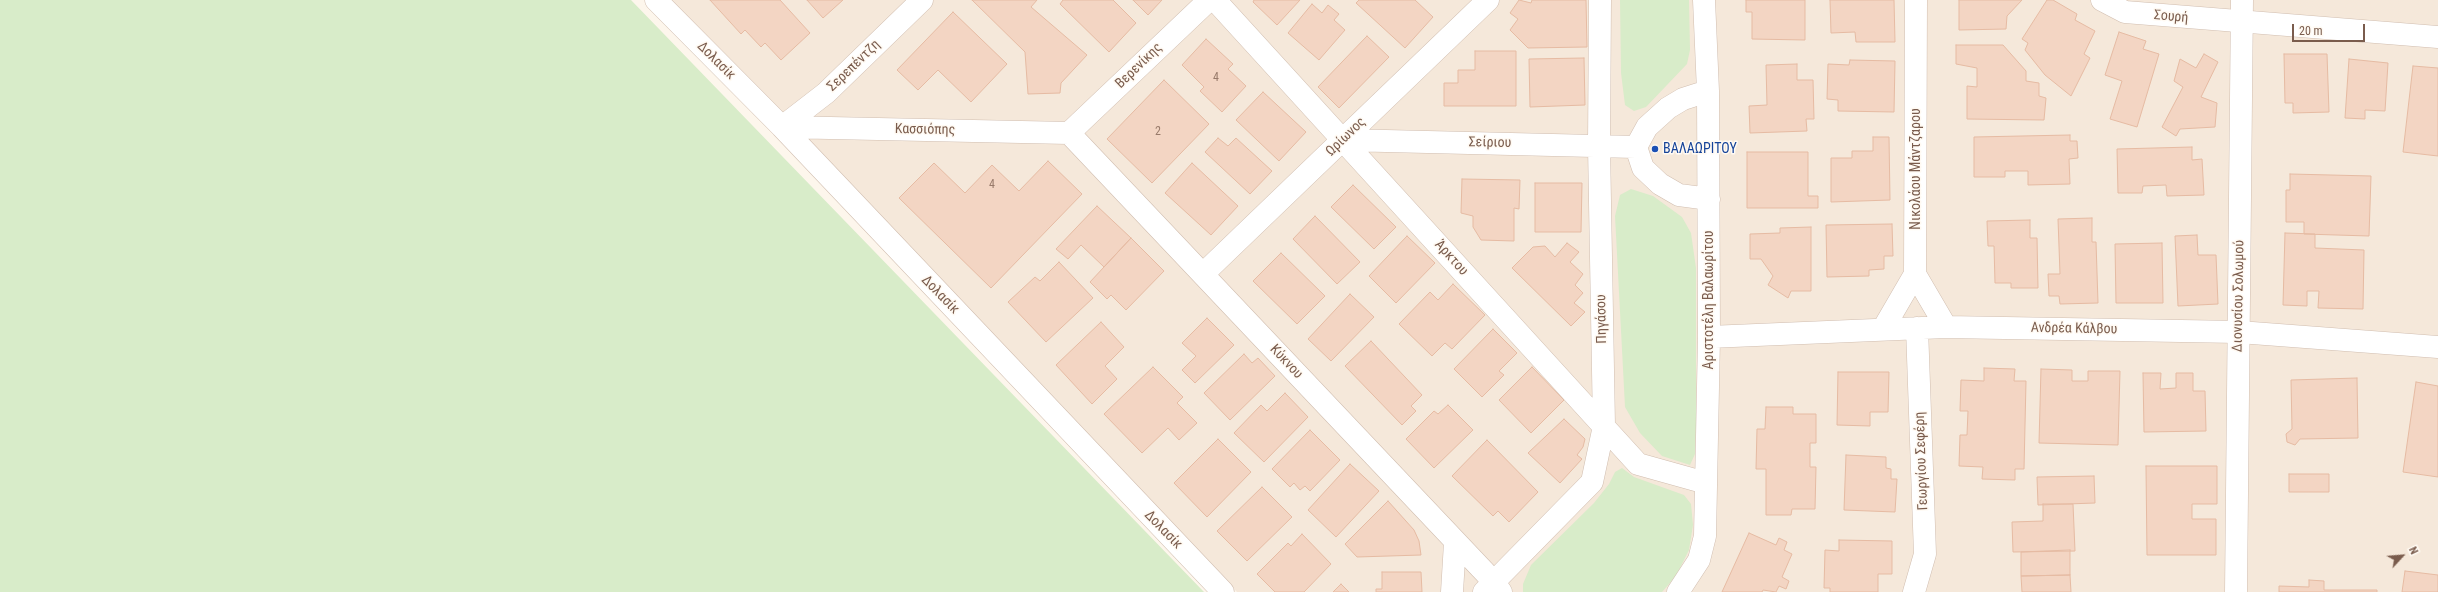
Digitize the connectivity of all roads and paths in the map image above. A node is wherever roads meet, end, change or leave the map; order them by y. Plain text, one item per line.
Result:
1 (656, 0) edge
2 (922, 0) edge
3 (1209, 0) edge
4 (1215, 0) edge
5 (1488, 0) edge
6 (1600, 0) edge
7 (1704, 0) edge
8 (1916, 0) edge
9 (2102, 0) edge
10 (2242, 0) edge
11 (2242, 24) junction
12 (2438, 37) edge
13 (1708, 91) junction
14 (782, 127) junction
15 (1070, 133) junction
16 (1344, 140) junction
17 (1599, 146) junction
18 (1636, 147) junction
19 (1709, 199) junction
20 (1203, 274) junction
21 (1915, 274) junction
22 (1946, 327) junction
23 (1917, 328) junction
24 (1883, 329) junction
25 (2239, 332) junction
26 (1710, 337) junction
27 (2438, 346) edge
28 (1604, 426) junction
29 (1706, 483) junction
30 (1455, 543) junction
31 (1493, 589) edge
32 (1222, 592) edge
33 (1452, 592) edge
34 (1678, 592) edge
35 (1914, 592) edge
36 (2236, 592) edge

1 - 14 street, Δολασίκ
2 - 14 street, Σερεπέντζη
3 - 15 street, Βερενίκης
4 - 16 street, Άρκτου
5 - 16 street, Ωρίωνος
6 - 17 street, Πηγάσου
7 - 13 street, Αριστοτέλη Βαλαωρίτου
8 - 21 street, Νικολάου Μάντζαρου
9 - 11 street, Σουρή
10 - 11 street, Διονυσίου Σολωμού
11 - 12 street, Σουρή
11 - 25 street, Διονυσίου Σολωμού
13 - 18 street
13 - 19 street, Αριστοτέλη Βαλαωρίτου
14 - 15 street, Κασσιόπης
14 - 32 street, Δολασίκ
15 - 20 street, Κύκνου
16 - 17 street, Σείριου
16 - 20 street, Ωρίωνος
16 - 28 street, Άρκτου
17 - 18 street, Σείριου
17 - 28 street, Πηγάσου
18 - 19 street
19 - 26 street, Αριστοτέλη Βαλαωρίτου
20 - 30 street, Κύκνου
21 - 22 street
21 - 24 street, Νικολάου Μάντζαρου
22 - 23 street, Ανδρέα Κάλβου
22 - 25 street, Ανδρέα Κάλβου
23 - 24 street, Ανδρέα Κάλβου
23 - 35 street, Γεωργίου Σεφέρη
24 - 26 street, Ανδρέα Κάλβου
25 - 27 street, Ανδρέα Κάλβου
25 - 36 street, Διονυσίου Σολωμού
26 - 29 street, Αριστοτέλη Βαλαωρίτου
28 - 29 street, Άρκτου
28 - 31 street, Πηγάσου
29 - 34 street, Αριστοτέλη Βαλαωρίτου
30 - 31 street, Κύκνου
30 - 33 street

